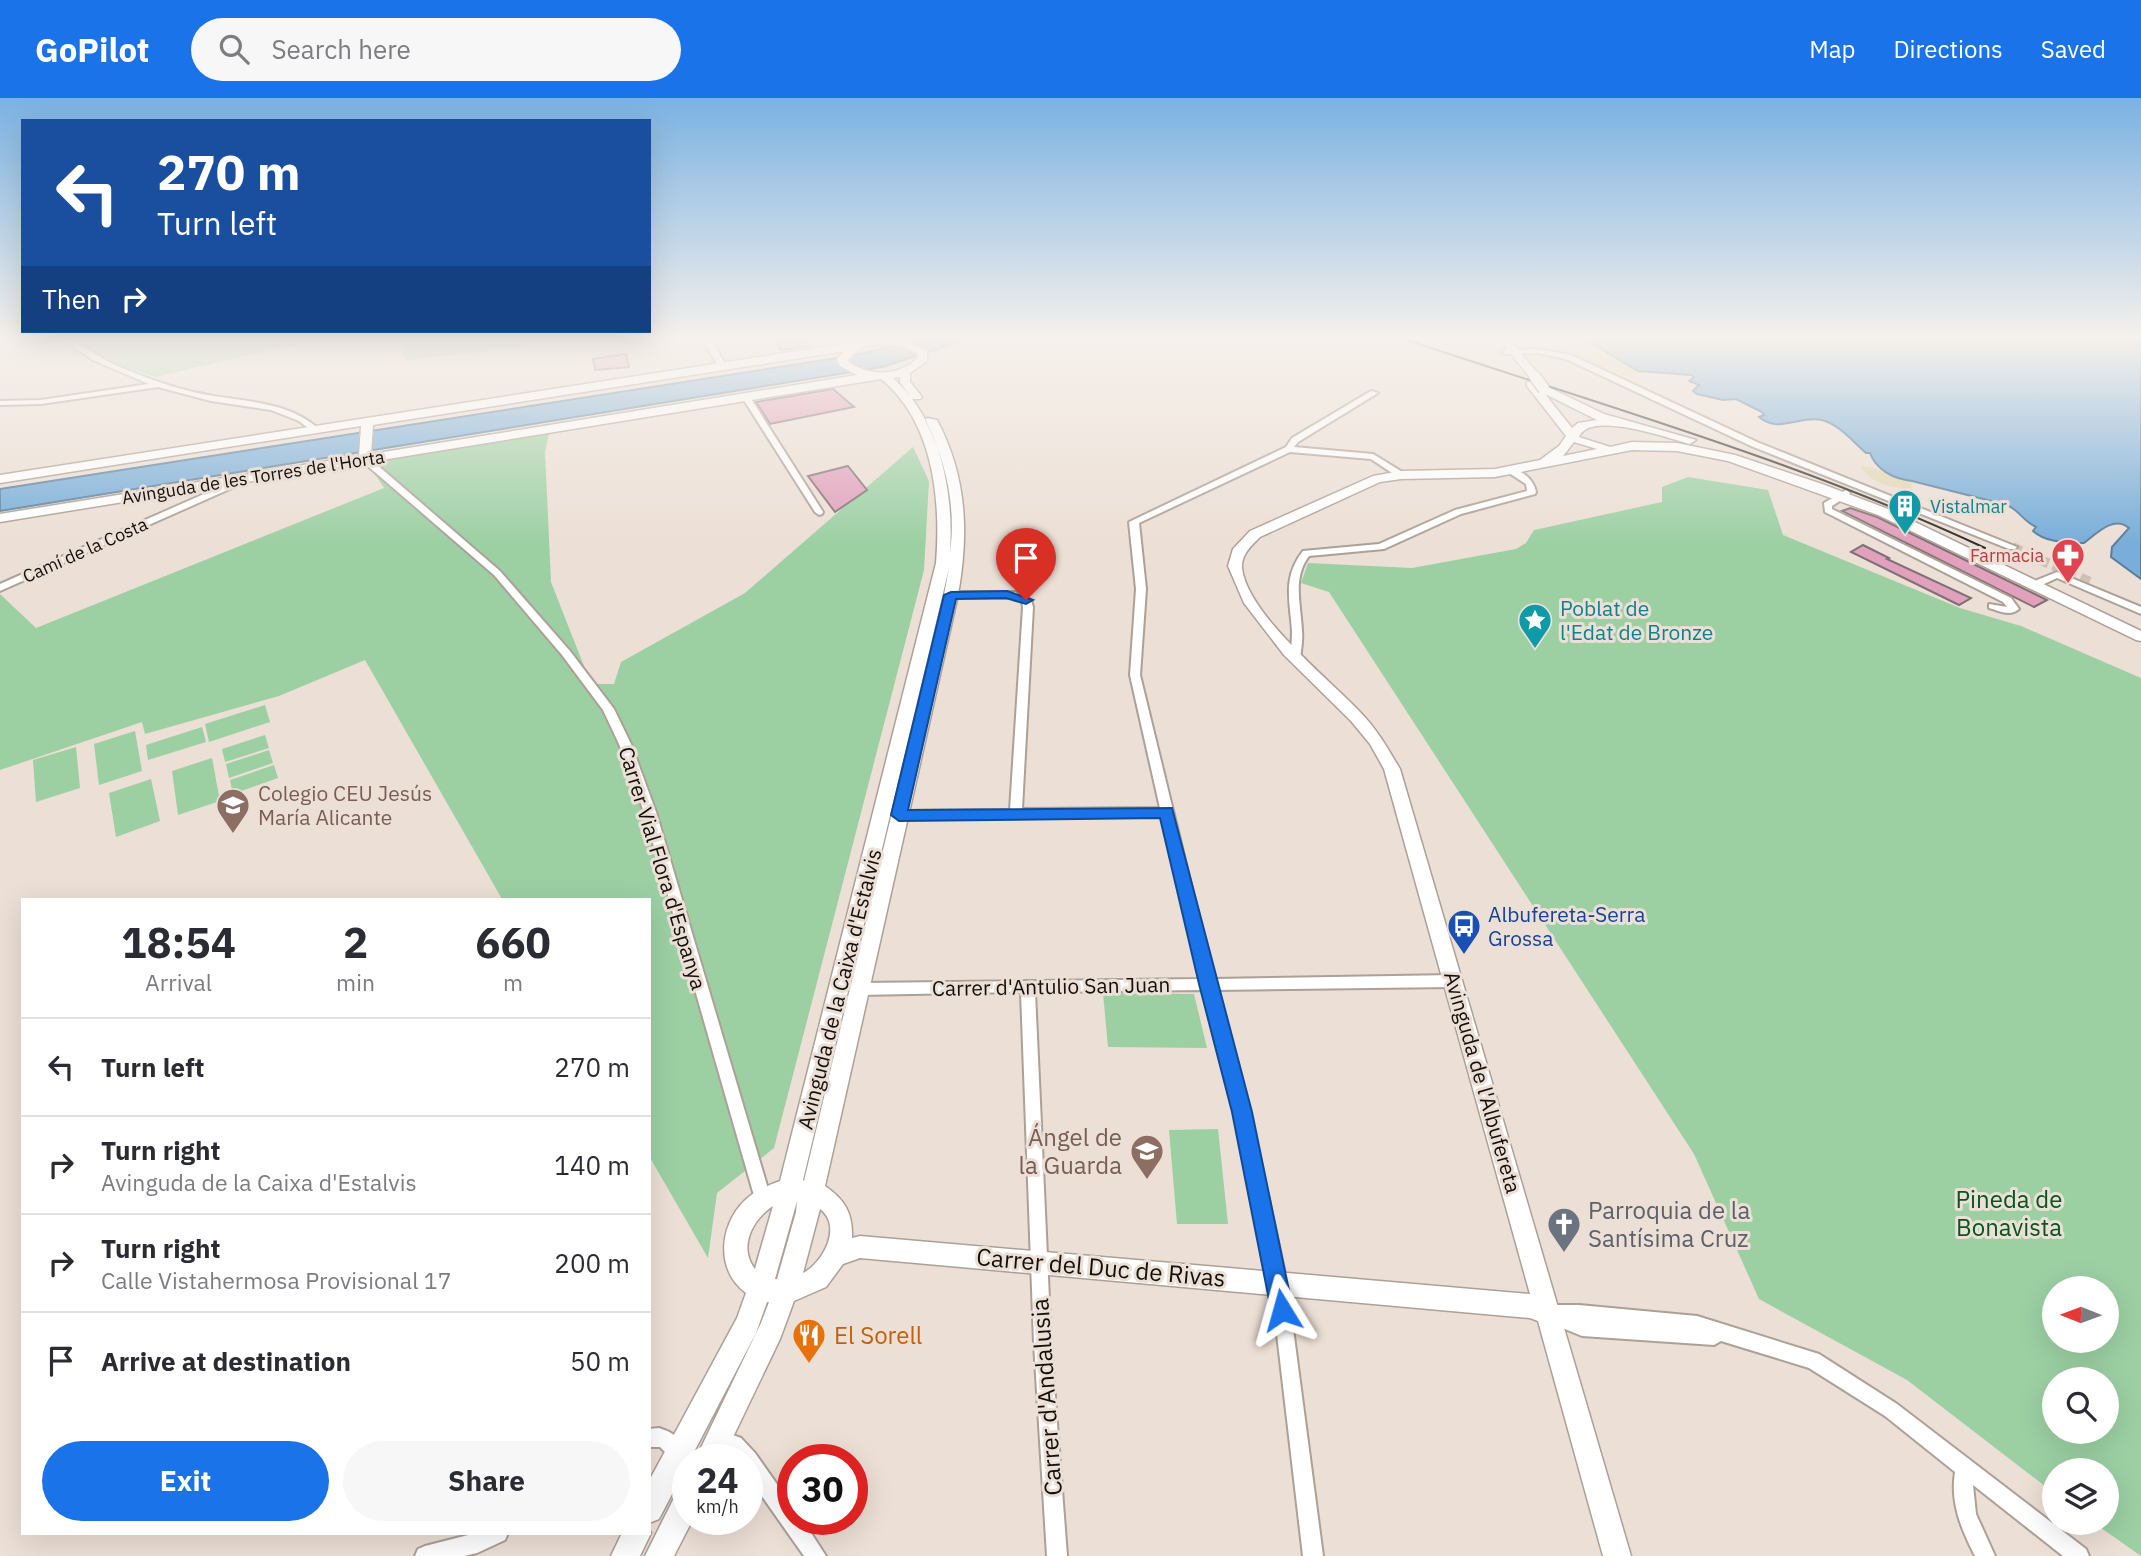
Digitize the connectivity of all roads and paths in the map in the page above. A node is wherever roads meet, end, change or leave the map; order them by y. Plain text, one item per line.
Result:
1 (279, 408) edge
2 (475, 408) edge
3 (675, 408) edge
4 (753, 408) edge
5 (911, 408) edge
6 (922, 408) edge
7 (1349, 408) edge
8 (1576, 408) edge
9 (1578, 408) edge
10 (1678, 408) edge
11 (1554, 410) joint
12 (1597, 416) junction
13 (1617, 424) junction
14 (367, 426) junction
15 (1644, 428) junction
16 (316, 430) junction
17 (1569, 440) junction
18 (1625, 447) junction
19 (1289, 449) junction
20 (365, 456) junction
21 (1530, 467) junction
22 (1512, 471) junction
23 (1401, 475) junction
24 (247, 478) junction
25 (0, 480) edge
26 (1844, 494) junction
27 (820, 512) dead end
28 (0, 518) edge
29 (2012, 547) tunnel mouth
30 (2090, 582) tunnel mouth
31 (2039, 584) junction
32 (0, 588) edge
33 (951, 595) junction
34 (2141, 605) edge
35 (1993, 606) dead end
36 (2141, 611) edge
37 (2141, 631) edge
38 (2141, 637) edge
39 (1295, 659) junction
40 (1167, 812) junction
41 (1016, 814) junction
42 (899, 815) junction
43 (1454, 981) junction
44 (1208, 984) junction
45 (1028, 987) junction
46 (859, 989) junction
47 (801, 1190) junction
48 (763, 1199) junction
49 (847, 1244) junction
50 (1037, 1261) junction
51 (1279, 1283) junction
52 (773, 1289) junction
53 (1549, 1314) junction
54 (651, 1438) edge
55 (682, 1444) edge
56 (716, 1444) edge
57 (672, 1446) edge
58 (672, 1464) edge
59 (1965, 1468) junction
60 (763, 1482) edge
61 (651, 1505) edge
62 (672, 1531) edge
63 (494, 1535) edge
64 (636, 1535) edge
65 (425, 1556) edge
66 (625, 1556) edge
67 (659, 1556) edge
68 (816, 1556) edge
69 (1057, 1556) edge
70 (1313, 1556) edge
71 (1617, 1556) edge
72 (1985, 1556) edge
73 (2078, 1556) edge

1 - 16 street
2 - 14 main road, Avinguda de les Torres de l'Horta
3 - 20 main road, Avinguda de les Torres de l'Horta
4 - 27 street
5 - 47 main road, Avinguda de la Caixa d'Estalvis
6 - 33 main road, Avinguda de la Caixa d'Estalvis
7 - 19 street
8 - 11 main road
9 - 12 main road
10 - 29 street
11 - 17 main road
12 - 13 main road
12 - 15 main road
13 - 15 main road
13 - 17 main road, Avinguda de l'Albufereta
13 - 18 main road
14 - 16 main road, Avinguda de les Torres de l'Horta
14 - 20 main road
15 - 26 main road
16 - 25 main road, Avinguda de les Torres de l'Horta
17 - 18 main road
17 - 21 main road, Avinguda de l'Albufereta
18 - 21 main road, Avinguda de l'Albufereta
18 - 26 main road
19 - 23 street
19 - 40 street
20 - 24 main road, Avinguda de les Torres de l'Horta
20 - 48 street, Carrer Vial Flora d'Espanya
21 - 22 main road, Avinguda de l'Albufereta
22 - 23 main road, Avinguda de l'Albufereta
22 - 39 street
23 - 39 main road, Avinguda de l'Albufereta
24 - 28 main road, Avinguda de les Torres de l'Horta
24 - 32 street, Camí de la Costa
26 - 31 main road
26 - 35 street
30 - 34 street
31 - 36 street
31 - 37 main road
31 - 38 main road
33 - 41 street
33 - 42 main road, Avinguda de la Caixa d'Estalvis
39 - 43 main road, Avinguda de l'Albufereta
40 - 41 street
40 - 44 street
41 - 42 street
42 - 46 main road, Avinguda de la Caixa d'Estalvis
43 - 44 street, Carrer d'Antulio San Juan
43 - 53 main road, Avinguda de l'Albufereta
44 - 45 street, Carrer d'Antulio San Juan
44 - 51 street
45 - 46 street, Carrer d'Antulio San Juan
45 - 50 street, Carrer d'Andalusia
46 - 47 main road, Avinguda de la Caixa d'Estalvis
47 - 48 main road
47 - 49 main road
47 - 52 main road, Avinguda de la Caixa d'Estalvis
48 - 52 main road
49 - 50 main road, Carrer del Duc de Rivas
49 - 52 main road
50 - 51 main road, Carrer del Duc de Rivas
50 - 69 street, Carrer d'Andalusia
51 - 53 main road, Carrer del Duc de Rivas
51 - 70 street
52 - 55 main road
52 - 56 main road
53 - 59 street, Carrer del Duc de Rivas
53 - 71 main road, Avinguda de l'Albufereta
54 - 57 street
58 - 61 main road
59 - 72 street
59 - 73 street, Carrer del Duc de Rivas
60 - 68 street
62 - 67 main road
63 - 65 street
64 - 66 main road

